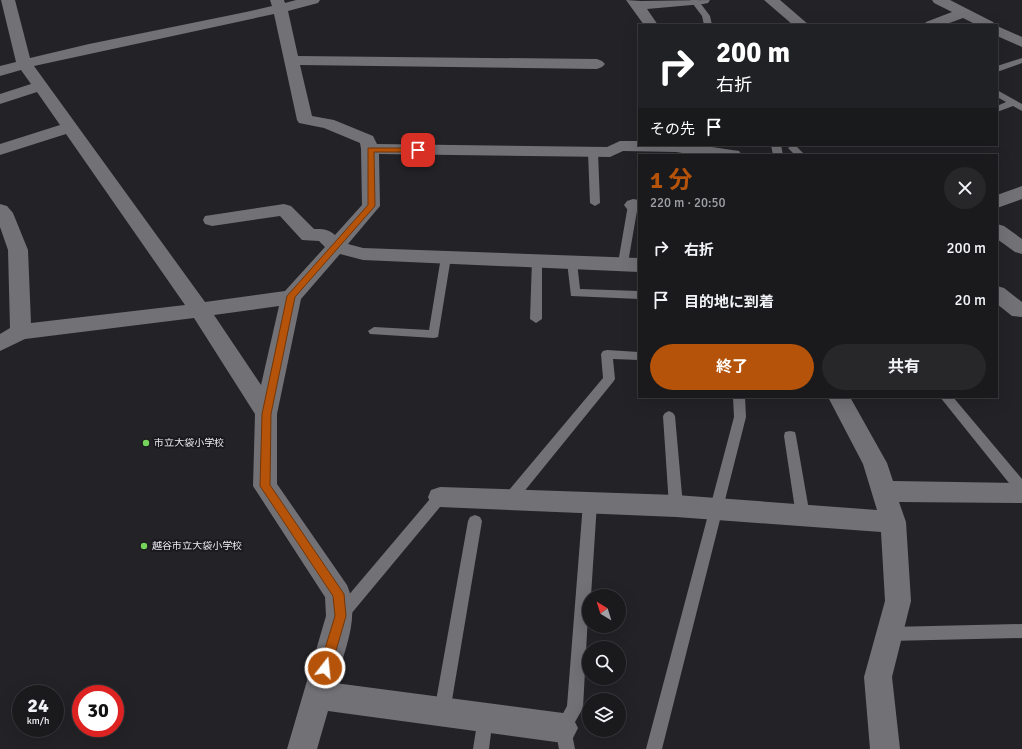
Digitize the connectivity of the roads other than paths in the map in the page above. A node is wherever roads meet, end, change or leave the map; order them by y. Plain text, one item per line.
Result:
1 (8, 0) edge
2 (313, 0) edge
3 (697, 0) edge
4 (771, 0) edge
5 (939, 0) edge
6 (635, 3) edge
7 (278, 4) edge
8 (964, 13) junction
9 (650, 24) edge
10 (708, 24) edge
11 (801, 24) edge
12 (934, 24) edge
13 (986, 24) edge
14 (998, 31) edge
15 (1022, 43) edge
16 (291, 60) junction
17 (1022, 60) edge
18 (24, 63) junction
19 (597, 64) dead end
20 (998, 69) edge
21 (0, 71) edge
22 (40, 86) junction
23 (22, 92) junction
24 (998, 94) edge
25 (0, 99) edge
26 (1013, 103) junction
27 (0, 106) edge
28 (1022, 108) edge
29 (998, 109) edge
30 (69, 128) junction
31 (793, 148) dead end
32 (676, 149) edge
33 (0, 150) edge
34 (370, 150) junction
35 (593, 152) junction
36 (724, 154) edge
37 (799, 154) edge
38 (1022, 192) edge
39 (998, 202) edge
40 (595, 203) dead end
41 (636, 205) edge
42 (0, 210) edge
43 (212, 220) dead end
44 (998, 231) edge
45 (337, 247) junction
46 (1022, 248) edge
47 (446, 257) junction
48 (537, 260) junction
49 (572, 262) junction
50 (631, 264) edge
51 (998, 294) edge
52 (291, 296) junction
53 (638, 296) edge
54 (199, 309) junction
55 (1020, 311) dead end
56 (536, 318) dead end
57 (374, 331) dead end
58 (21, 332) junction
59 (0, 343) edge
60 (638, 356) edge
61 (739, 398) edge
62 (840, 398) edge
63 (947, 398) edge
64 (266, 414) junction
65 (669, 416) dead end
66 (790, 436) dead end
67 (1022, 489) edge
68 (883, 491) junction
69 (1022, 493) edge
70 (440, 497) joint
71 (508, 500) junction
72 (590, 503) junction
73 (676, 506) junction
74 (715, 509) junction
75 (802, 516) junction
76 (475, 521) dead end
77 (893, 522) junction
78 (340, 616) junction
79 (1022, 631) edge
80 (889, 634) junction
81 (318, 695) junction
82 (442, 712) junction
83 (485, 717) junction
84 (565, 738) edge
85 (302, 749) edge
86 (481, 749) edge
87 (654, 749) edge
88 (885, 749) edge

1 - 18 street
2 - 7 street
3 - 6 street
3 - 10 lane
4 - 11 street
5 - 8 street
6 - 9 street
7 - 16 street
7 - 18 street
8 - 12 street
8 - 13 street
14 - 15 street
16 - 19 street
16 - 34 street
17 - 20 lane
18 - 21 street
18 - 22 street
22 - 23 street
22 - 30 street
23 - 25 street
23 - 27 street
24 - 26 lane
26 - 28 lane
26 - 29 lane
30 - 33 street
30 - 54 street
31 - 37 lane
32 - 35 street
32 - 36 street
34 - 35 street
34 - 45 street
35 - 40 lane
38 - 39 street
41 - 50 lane
42 - 58 street
43 - 45 street
44 - 46 street
45 - 47 street
45 - 52 street
47 - 48 street
47 - 57 lane
48 - 49 street
48 - 56 lane
49 - 50 street
49 - 53 lane
51 - 55 street
52 - 54 street
52 - 64 street
54 - 58 street
54 - 64 street
58 - 59 street
60 - 71 lane
61 - 74 lane
62 - 68 street
63 - 67 lane
64 - 78 street
65 - 73 lane
66 - 75 lane
68 - 69 street
68 - 77 street
70 - 71 street
70 - 78 lane
71 - 72 street
72 - 73 street
72 - 84 lane
73 - 74 street
74 - 75 street
74 - 87 lane
75 - 77 street
76 - 82 lane
77 - 80 street
78 - 81 street
79 - 80 lane
80 - 88 street
81 - 82 street
81 - 85 street
82 - 83 street
83 - 84 street
83 - 86 lane

